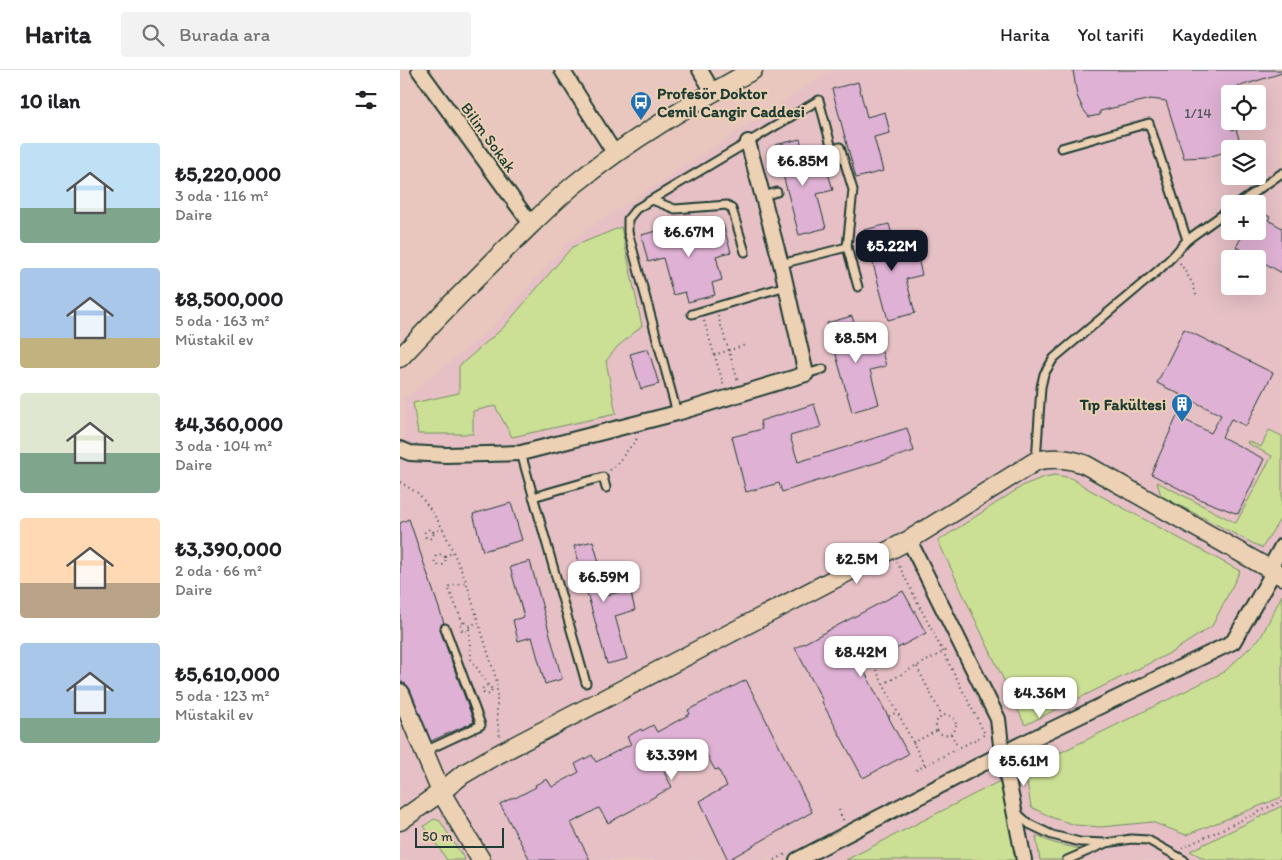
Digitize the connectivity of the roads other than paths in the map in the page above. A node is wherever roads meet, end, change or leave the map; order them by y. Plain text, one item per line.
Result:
1 (562, 70) edge
2 (700, 70) edge
3 (753, 70) edge
4 (425, 72) edge
5 (713, 92) junction
6 (748, 142) junction
7 (1061, 148) dead end
8 (616, 154) junction
9 (1282, 173) edge
10 (777, 192) dead end
11 (1251, 195) edge
12 (762, 196) junction
13 (652, 200) junction
14 (1221, 216) edge
15 (531, 224) junction
16 (1187, 240) junction
17 (847, 247) junction
18 (745, 252) dead end
19 (781, 264) junction
20 (786, 286) junction
21 (858, 287) dead end
22 (692, 314) dead end
23 (400, 358) edge
24 (823, 370) dead end
25 (806, 374) junction
26 (677, 413) junction
27 (400, 449) edge
28 (521, 454) junction
29 (1036, 461) junction
30 (606, 488) dead end
31 (533, 497) junction
32 (911, 543) junction
33 (1282, 546) edge
34 (1275, 571) edge
35 (444, 628) dead end
36 (586, 683) dead end
37 (400, 693) edge
38 (423, 752) junction
39 (1003, 753) junction
40 (441, 792) junction
41 (1014, 810) junction
42 (400, 821) edge
43 (1106, 843) junction
44 (481, 860) edge
45 (797, 860) edge
46 (1024, 860) edge
47 (1067, 860) edge
48 (1184, 860) edge

1 - 8 street
2 - 5 street
3 - 5 street
4 - 15 street, Bilim Sokak
5 - 8 street
6 - 12 street
6 - 13 lane
6 - 17 lane
7 - 16 lane
8 - 15 street
9 - 11 lane
10 - 12 lane
12 - 19 street
13 - 18 lane
13 - 26 lane
14 - 16 lane
15 - 23 street
16 - 29 lane
17 - 19 lane
17 - 21 lane
19 - 20 street
20 - 22 lane
20 - 25 street
24 - 25 lane
25 - 26 street
26 - 28 street
27 - 28 street
28 - 31 lane
29 - 32 street
29 - 34 street
30 - 31 lane
31 - 36 lane
32 - 39 street
32 - 40 street
33 - 34 street
34 - 39 street
35 - 38 lane
37 - 38 street
38 - 40 street
39 - 41 street
39 - 45 street
40 - 42 street
40 - 44 street
41 - 43 lane
41 - 46 street
43 - 47 lane
43 - 48 lane

